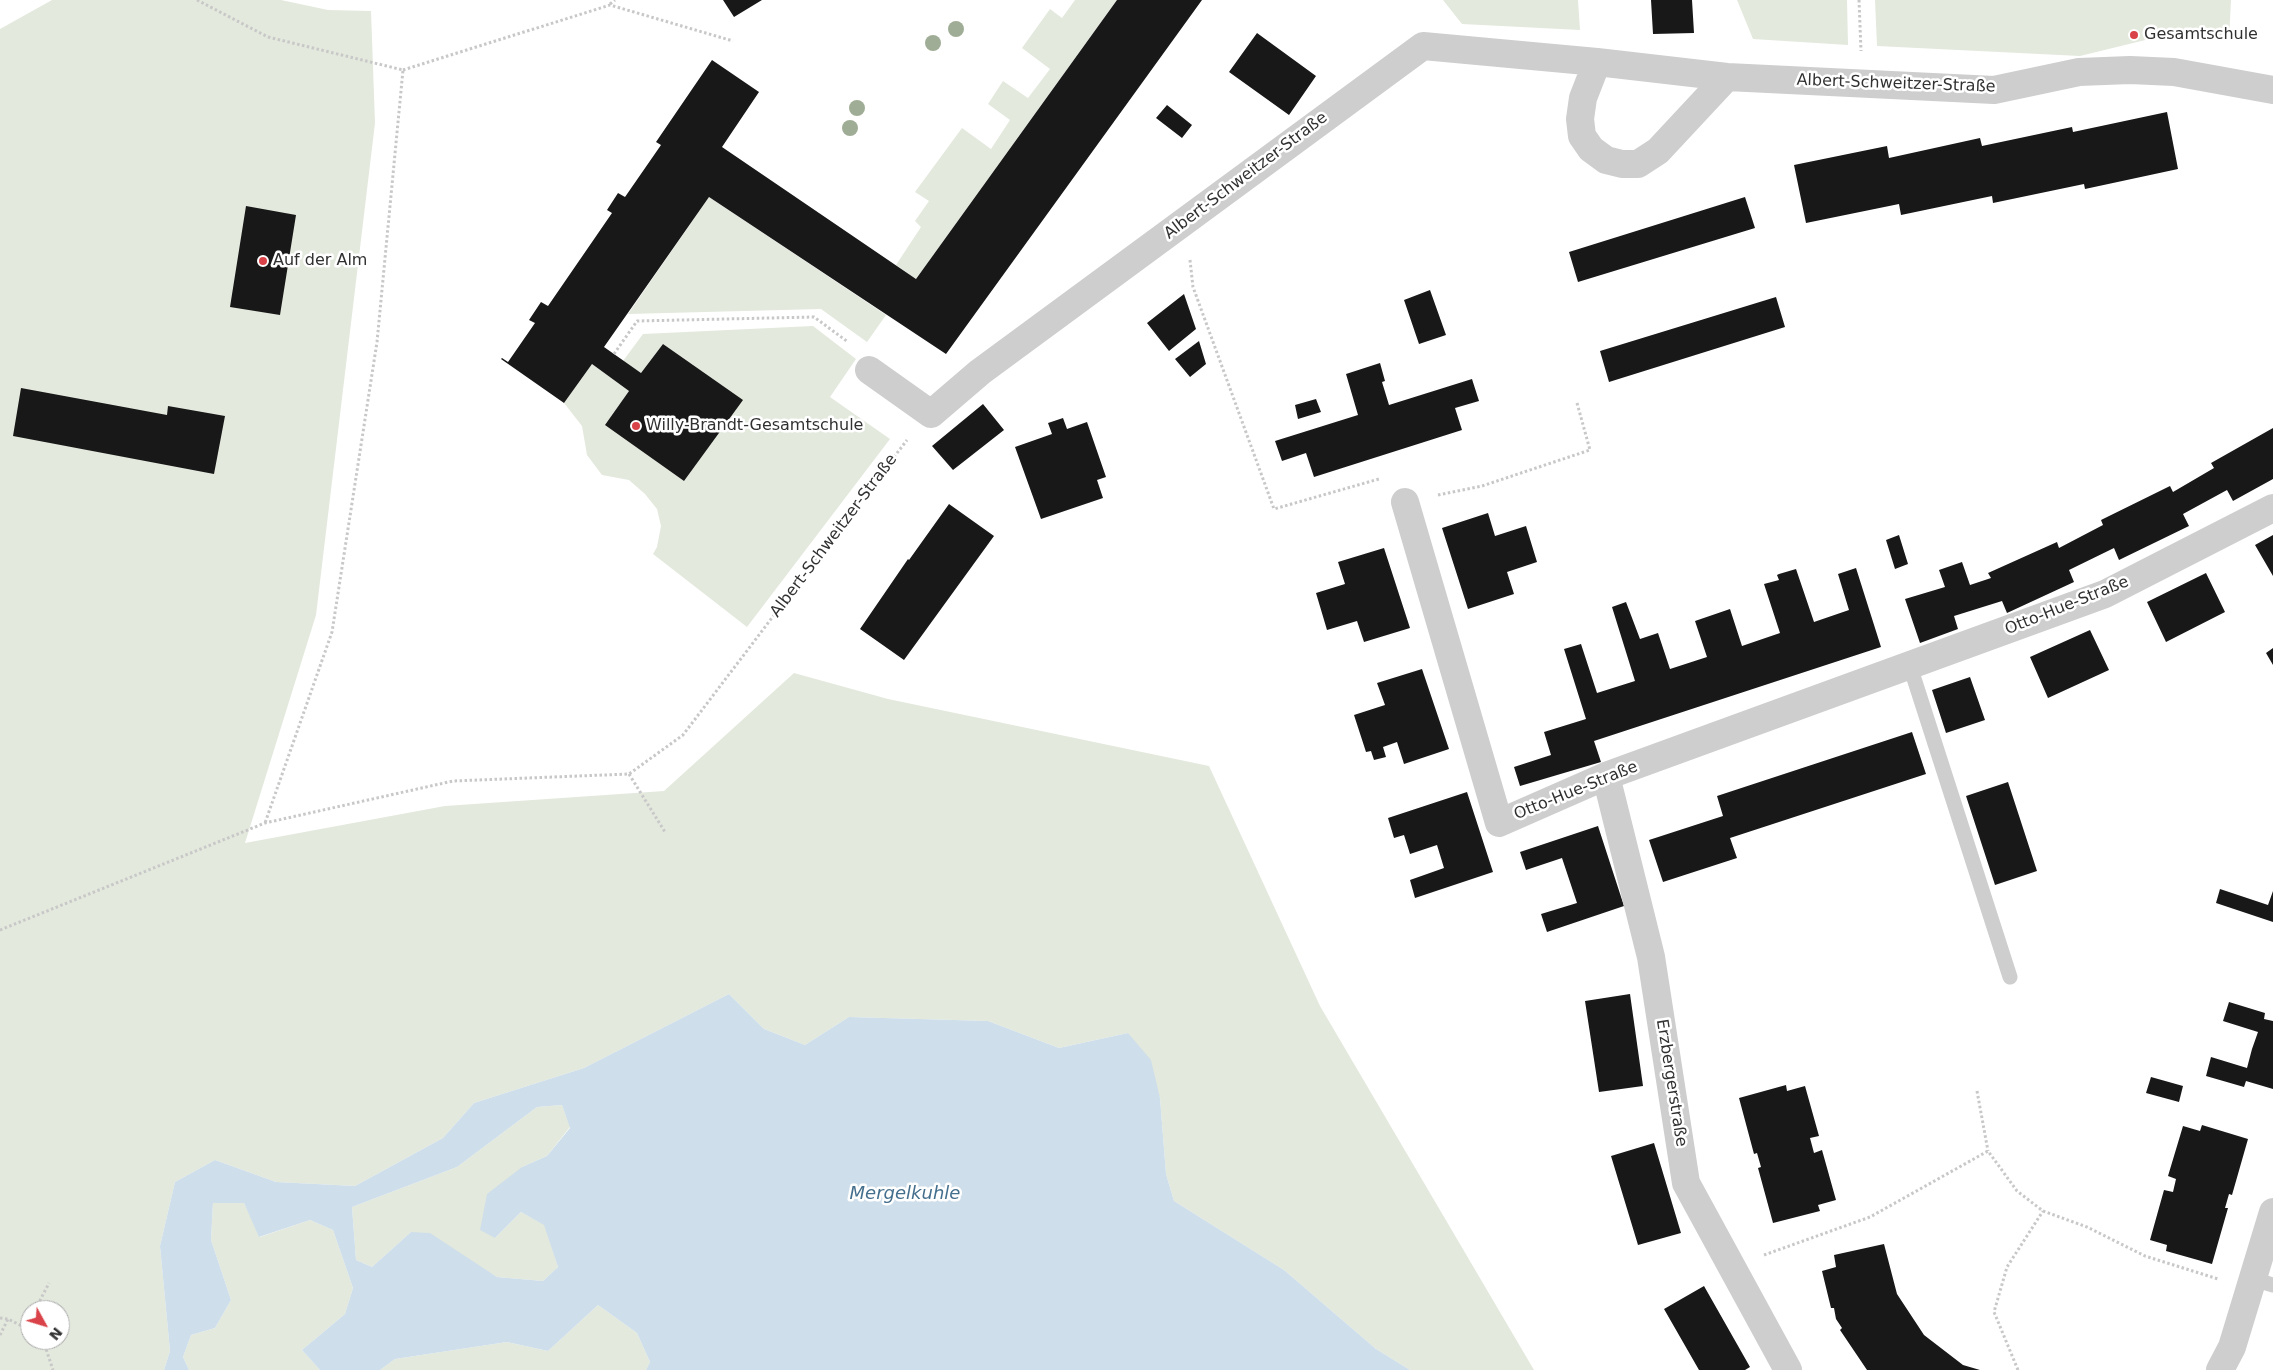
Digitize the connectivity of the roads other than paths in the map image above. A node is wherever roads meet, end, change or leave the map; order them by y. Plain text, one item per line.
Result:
1 (1597, 62) junction
2 (1726, 77) junction
3 (2273, 90) edge
4 (869, 370) road end
5 (1405, 502) road end
6 (2273, 508) edge
7 (1910, 666) junction
8 (1606, 776) junction
9 (2010, 977) dead end
10 (2273, 1212) edge
11 (2258, 1285) edge
12 (1788, 1370) edge
13 (2220, 1370) edge

1 - 2 street, Albert-Schweitzer-Straße
1 - 2 street
1 - 4 street, Albert-Schweitzer-Straße
2 - 3 street, Albert-Schweitzer-Straße
5 - 8 street, Otto-Hue-Straße
6 - 7 street, Otto-Hue-Straße
7 - 8 street, Otto-Hue-Straße
7 - 9 lane
8 - 12 street, Erzbergerstraße
10 - 11 street
11 - 13 street

